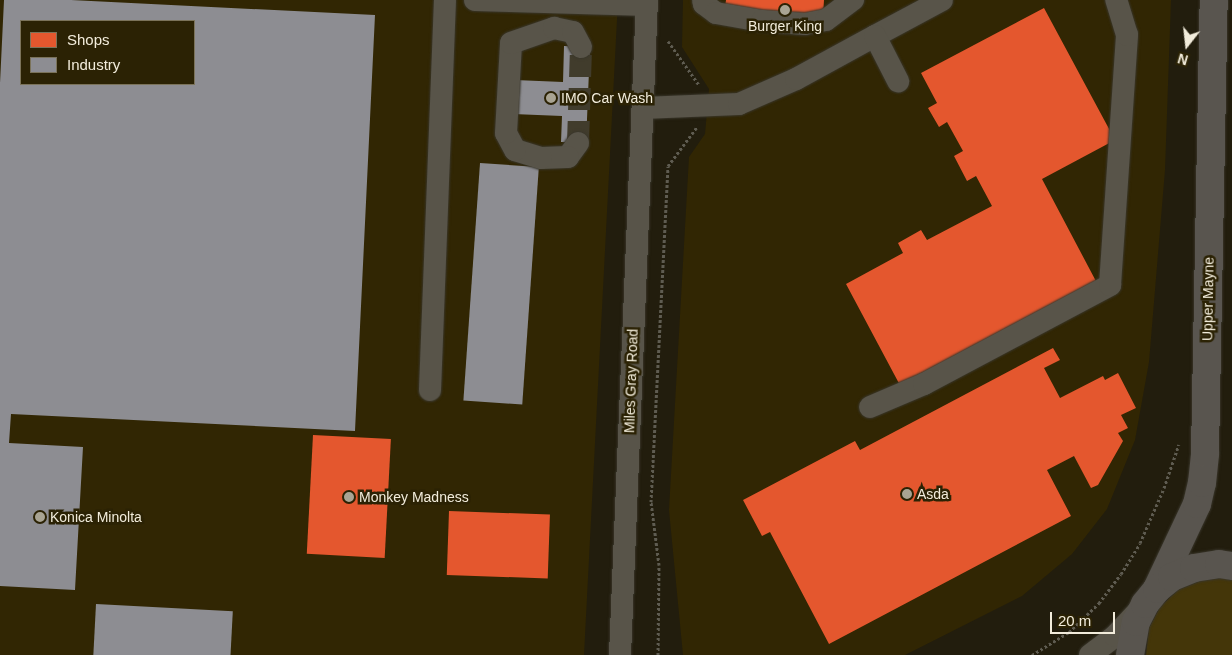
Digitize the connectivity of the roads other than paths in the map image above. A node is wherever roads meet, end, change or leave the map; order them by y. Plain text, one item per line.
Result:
1 (445, 0) edge
2 (475, 0) edge
3 (703, 0) edge
4 (853, 0) edge
5 (942, 0) edge
6 (1116, 0) edge
7 (1214, 0) edge
8 (556, 2) junction
9 (647, 2) edge
10 (907, 9) edge
11 (554, 28) junction
12 (875, 36) junction
13 (581, 47) dead end
14 (898, 81) dead end
15 (643, 108) junction
16 (578, 143) dead end
17 (430, 390) dead end
18 (870, 407) dead end
19 (1232, 566) edge
20 (1151, 596) junction
21 (620, 655) edge
22 (1090, 655) edge
23 (1130, 655) edge

1 - 17 street
2 - 8 street
3 - 4 street
5 - 10 street
6 - 18 street
7 - 20 main road, Upper Mayne
8 - 9 street
8 - 11 street
9 - 15 street, Miles Gray Road
10 - 12 street
11 - 13 street
11 - 16 street
12 - 14 street
12 - 15 street
15 - 21 street, Miles Gray Road
19 - 20 main road
20 - 22 street
20 - 23 main road, Upper Mayne

